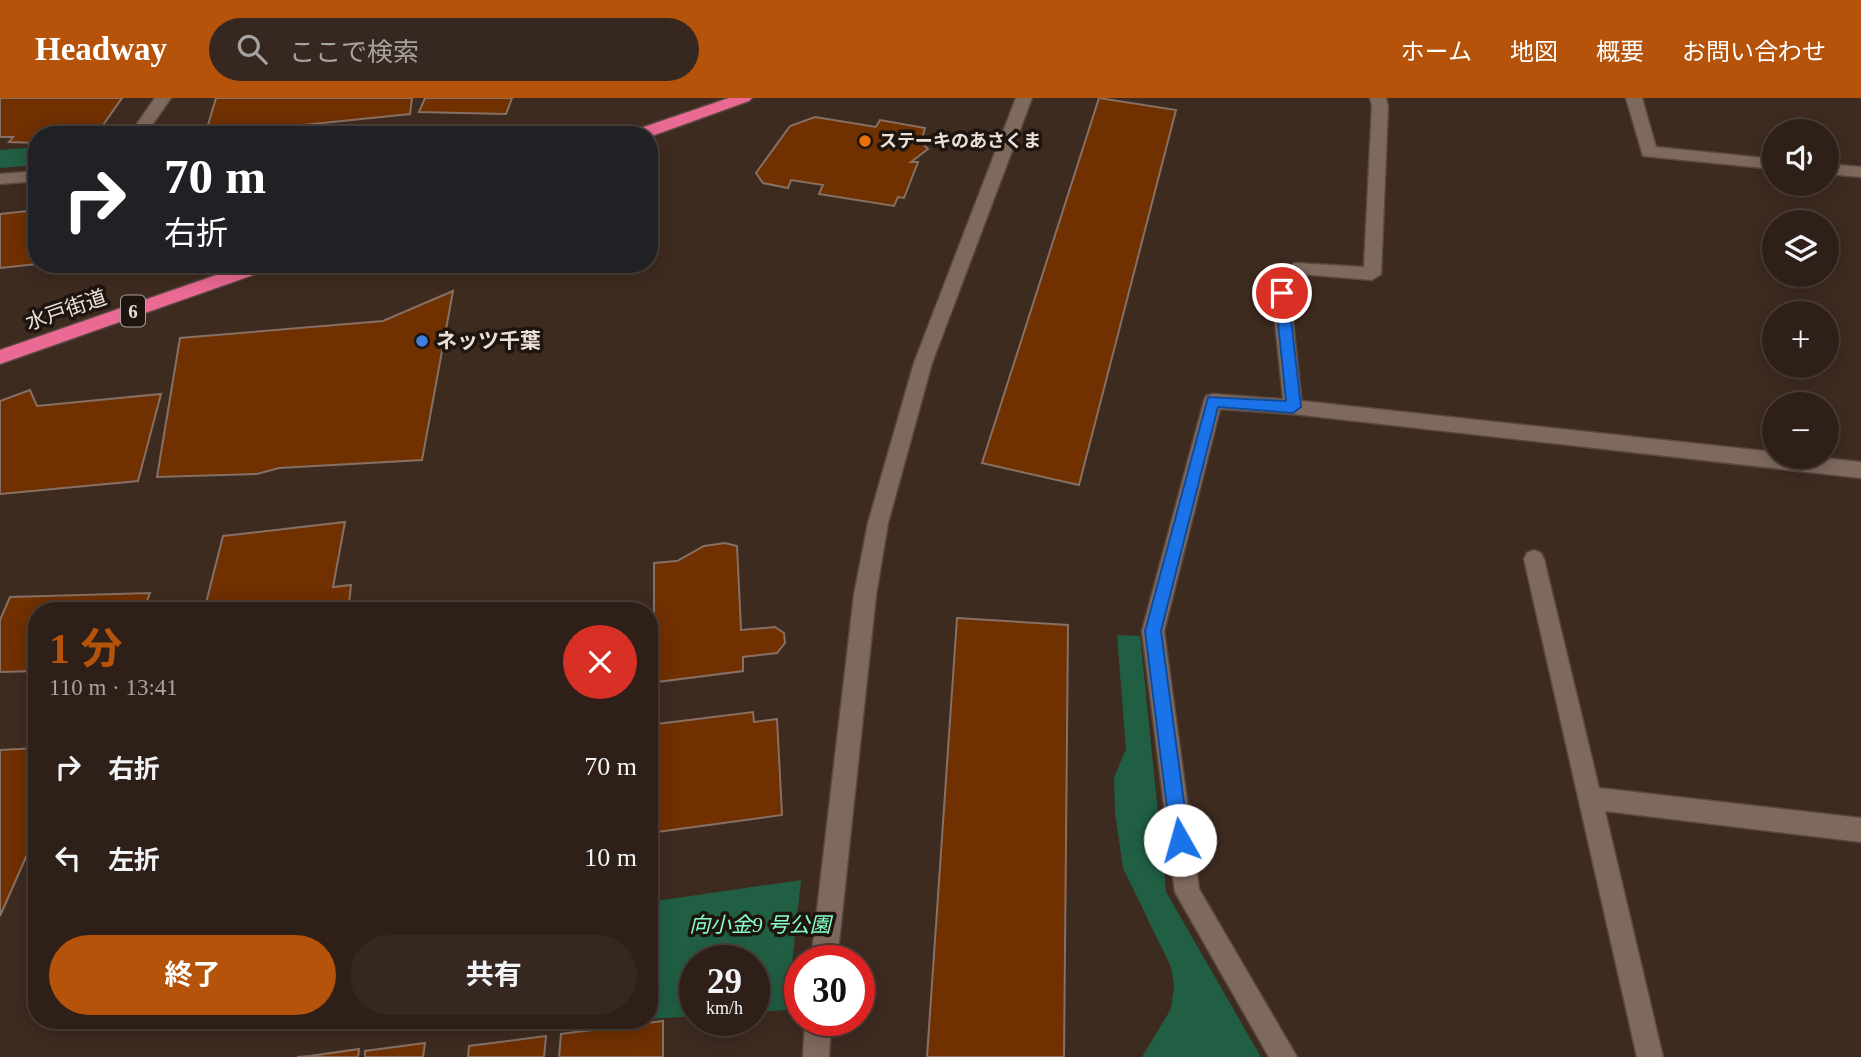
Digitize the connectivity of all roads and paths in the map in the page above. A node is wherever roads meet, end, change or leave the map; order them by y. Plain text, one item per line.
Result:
1 (163, 98) edge
2 (744, 98) edge
3 (1024, 98) edge
4 (1378, 98) edge
5 (1634, 98) edge
6 (143, 126) edge
7 (658, 128) edge
8 (1762, 163) edge
9 (1839, 170) edge
10 (1861, 172) edge
11 (28, 177) edge
12 (0, 179) edge
13 (1294, 269) dead end
14 (241, 273) edge
15 (1282, 293) dead end
16 (0, 357) edge
17 (1293, 407) junction
18 (1861, 470) edge
19 (1534, 559) dead end
20 (1589, 798) junction
21 (1861, 830) edge
22 (826, 945) edge
23 (817, 1036) edge
24 (816, 1057) edge
25 (1284, 1057) edge
26 (1650, 1057) edge

1 - 6 street
2 - 7 highway
3 - 22 street
4 - 13 street
5 - 8 street
9 - 10 street
11 - 12 street
14 - 16 highway, 水戸街道 / 6
15 - 17 street
17 - 18 street
17 - 25 street
19 - 20 street
20 - 21 street
20 - 26 street
23 - 24 street

